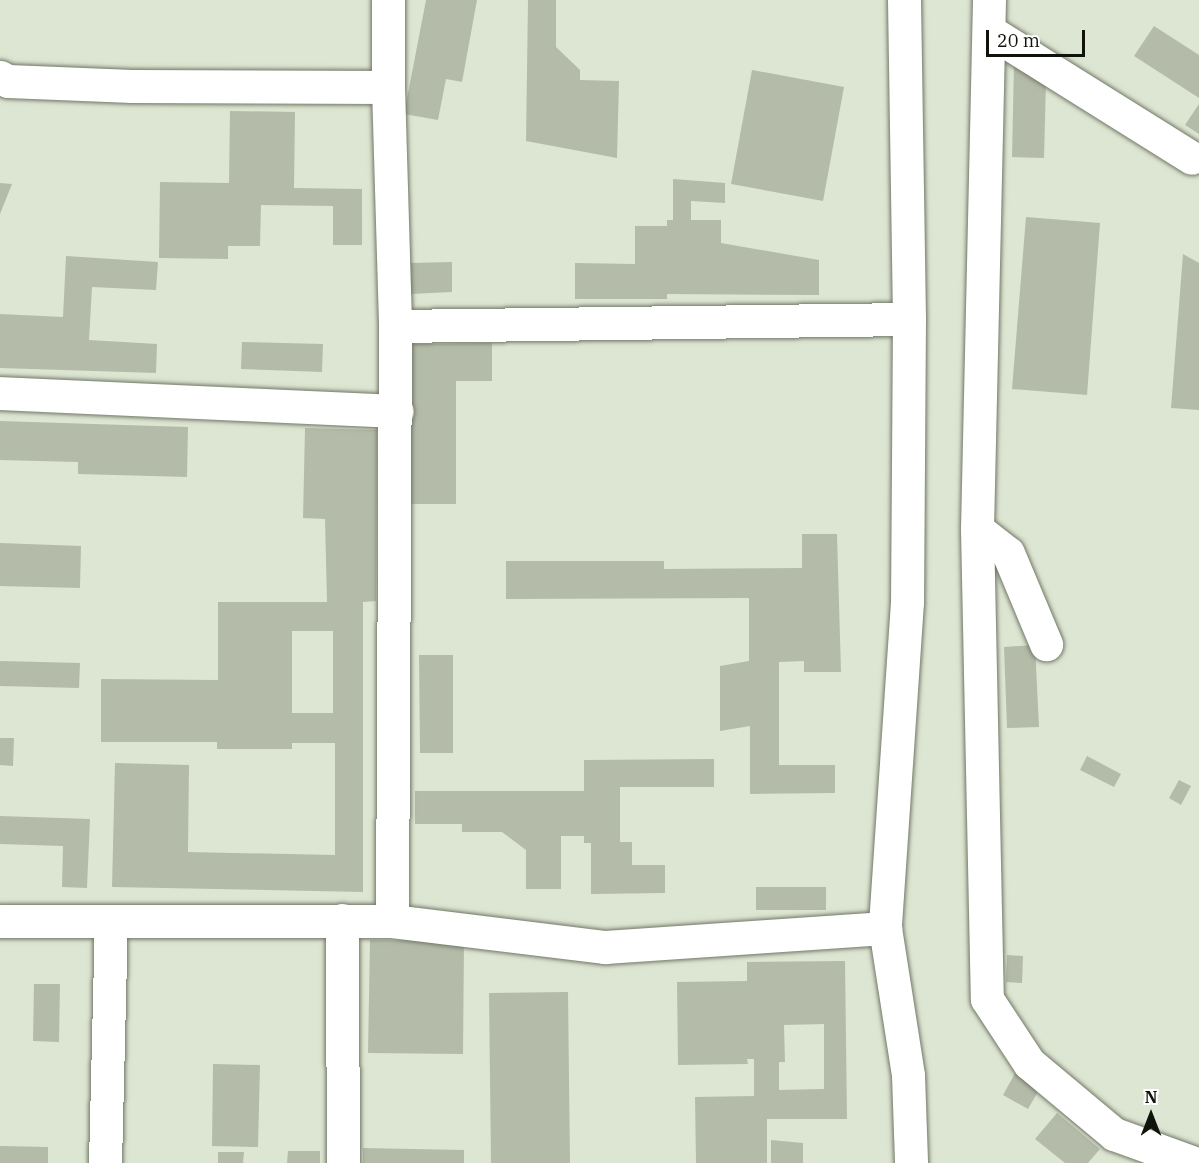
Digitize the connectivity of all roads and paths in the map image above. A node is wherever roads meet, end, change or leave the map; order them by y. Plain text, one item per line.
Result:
1 (388, 0) edge
2 (904, 0) edge
3 (989, 15) edge
4 (0, 77) edge
5 (388, 87) junction
6 (1192, 158) dead end
7 (909, 319) junction
8 (394, 326) junction
9 (0, 393) edge
10 (397, 411) junction
11 (977, 529) junction
12 (1046, 644) dead end
13 (342, 920) junction
14 (0, 921) edge
15 (392, 921) junction
16 (111, 923) junction
17 (885, 928) junction
18 (105, 1163) edge
19 (343, 1163) edge
20 (911, 1163) edge
21 (1194, 1163) edge

1 - 5 street
2 - 7 street
3 - 6 street
3 - 11 street
4 - 5 street
5 - 8 street
7 - 8 street
7 - 17 street
8 - 10 street
9 - 10 street
10 - 15 street
11 - 12 street
11 - 21 street
13 - 15 street
13 - 16 street
13 - 19 street
14 - 16 street
15 - 17 street
16 - 18 street
17 - 20 street

